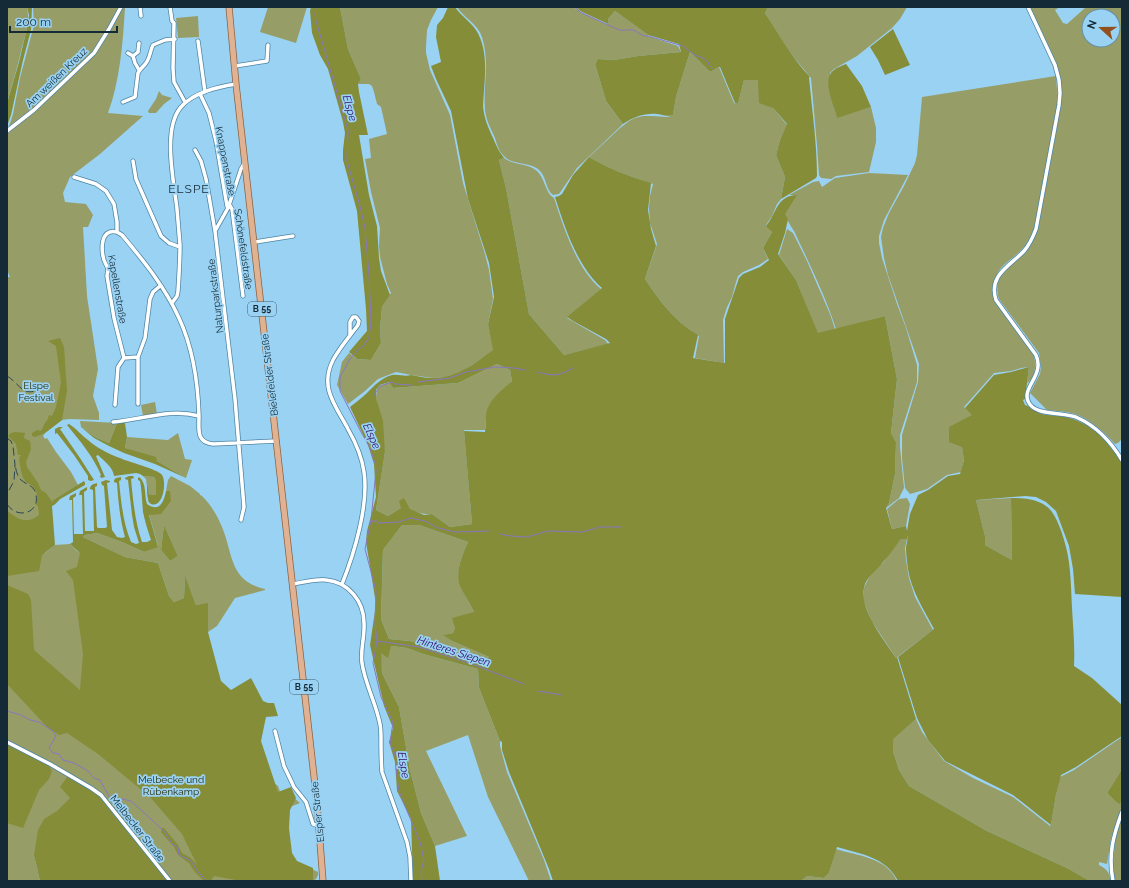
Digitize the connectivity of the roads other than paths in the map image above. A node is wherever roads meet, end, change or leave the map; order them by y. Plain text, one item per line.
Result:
1 (121, 7) edge
2 (140, 7) edge
3 (170, 7) edge
4 (229, 7) edge
5 (1028, 7) edge
6 (141, 16) dead end
7 (175, 39) junction
8 (198, 41) dead end
9 (139, 43) dead end
10 (268, 45) dead end
11 (128, 52) dead end
12 (133, 56) junction
13 (235, 66) junction
14 (139, 70) junction
15 (236, 84) junction
16 (205, 92) junction
17 (200, 94) junction
18 (123, 102) dead end
19 (185, 102) junction
20 (7, 131) edge
21 (195, 150) dead end
22 (133, 161) dead end
23 (245, 163) junction
24 (74, 177) dead end
25 (229, 206) junction
26 (216, 231) junction
27 (117, 232) junction
28 (293, 236) dead end
29 (255, 242) junction
30 (180, 247) junction
31 (160, 286) junction
32 (243, 296) dead end
33 (172, 303) junction
34 (350, 335) junction
35 (138, 357) junction
36 (124, 358) junction
37 (138, 404) dead end
38 (115, 405) dead end
39 (199, 416) junction
40 (113, 422) dead end
41 (277, 441) junction
42 (239, 443) junction
43 (1122, 460) edge
44 (241, 520) dead end
45 (293, 584) junction
46 (342, 584) junction
47 (275, 730) dead end
48 (7, 742) edge
49 (310, 742) joint
50 (1122, 812) edge
51 (319, 826) junction
52 (170, 881) edge
53 (323, 881) edge
54 (411, 881) edge
55 (1113, 881) edge

1 - 20 street, Am weißen Kreuz
2 - 6 street
3 - 7 street
4 - 13 main road, Bielefelder Straße / B 55
5 - 43 street
7 - 14 street
7 - 19 street
8 - 16 street
9 - 12 street
10 - 13 street
11 - 12 street
12 - 14 street
13 - 15 main road, Bielefelder Straße / B 55
14 - 18 street
15 - 16 street
15 - 23 main road, Bielefelder Straße / B 55
16 - 17 street
17 - 19 street
17 - 25 street, Knappenstraße
19 - 30 street
21 - 26 street, Naturparkstraße
22 - 30 street
23 - 25 street
23 - 29 main road, Bielefelder Straße / B 55
24 - 27 street
25 - 26 street
25 - 32 street, Schönefeldstraße
26 - 42 street, Naturparkstraße
27 - 31 street
27 - 36 street, Kapellenstraße
28 - 29 street
29 - 41 main road, Bielefelder Straße / B 55
30 - 33 street
31 - 33 street
31 - 35 street
33 - 39 street
34 - 34 street
34 - 46 street
35 - 36 street
35 - 37 street
36 - 38 street
39 - 40 street
39 - 42 street
41 - 42 street
41 - 45 main road, Bielefelder Straße / B 55
42 - 44 street, Naturparkstraße
45 - 46 street
45 - 49 main road, Bielefelder Straße / B 55
46 - 54 street
47 - 51 street
48 - 52 street, Melbecker Straße
49 - 51 main road, Elsper Straße / B 55
50 - 55 street
51 - 53 main road, Elsper Straße / B 55

